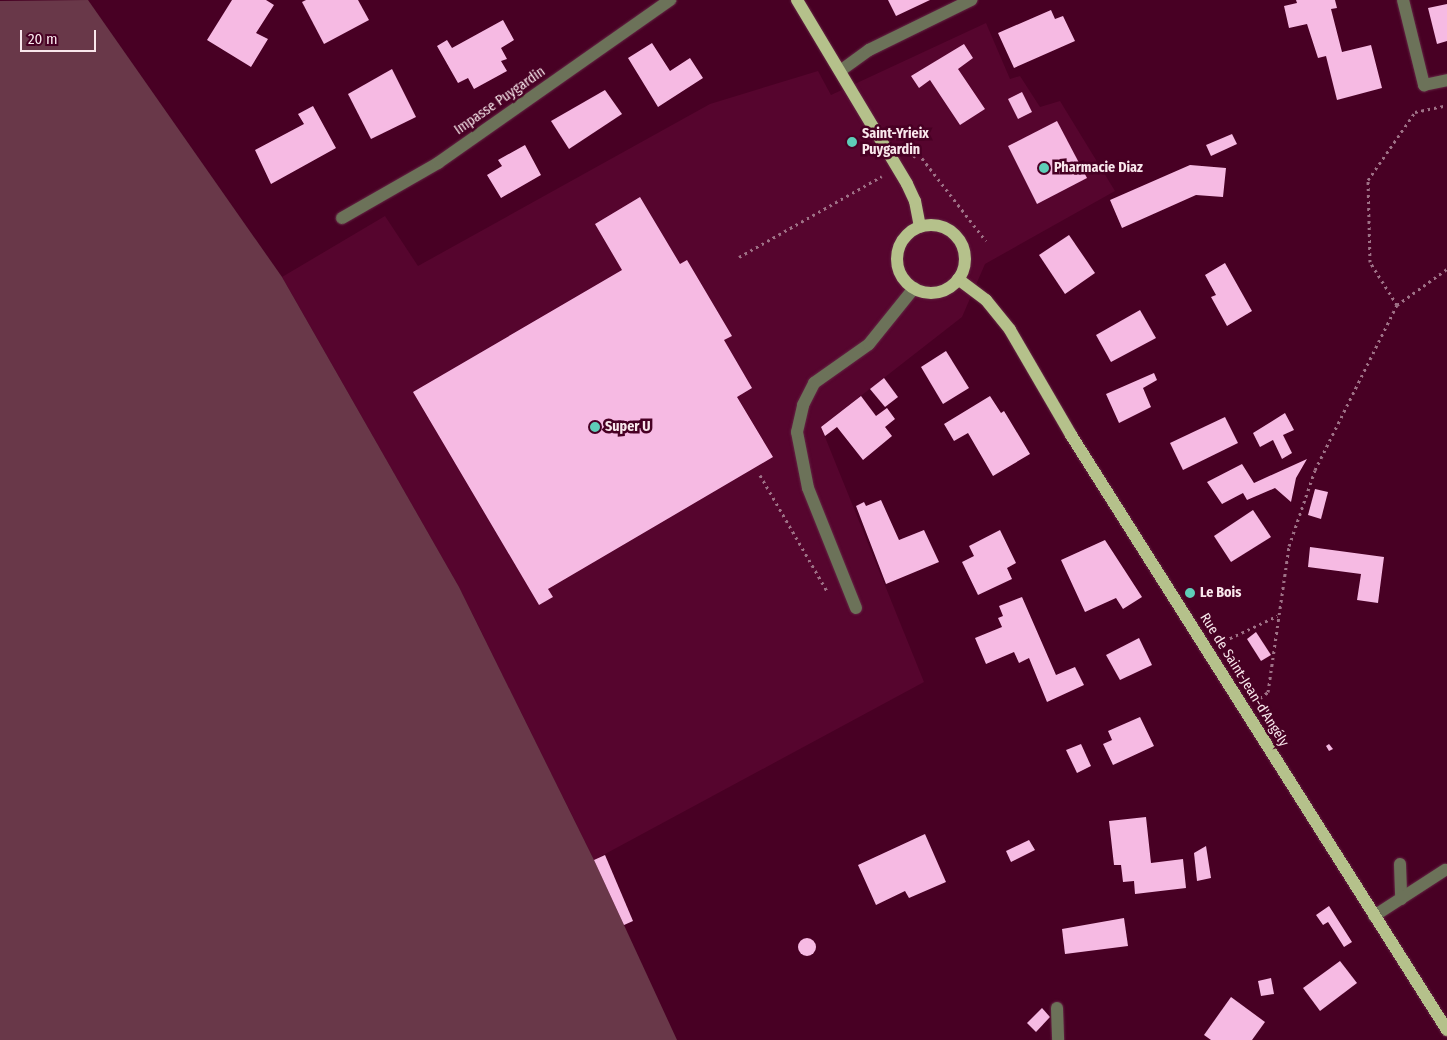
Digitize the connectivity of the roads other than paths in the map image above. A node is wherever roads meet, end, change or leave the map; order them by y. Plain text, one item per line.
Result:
1 (670, 0) edge
2 (798, 0) edge
3 (971, 0) edge
4 (1403, 0) edge
5 (840, 71) junction
6 (1447, 80) edge
7 (342, 218) dead end
8 (920, 227) junction
9 (958, 279) junction
10 (914, 288) junction
11 (856, 608) dead end
12 (1400, 864) dead end
13 (1445, 870) dead end
14 (1401, 899) junction
15 (1374, 916) junction
16 (1057, 1008) dead end
17 (1447, 1030) edge
18 (1058, 1040) edge

1 - 7 street, Impasse Puygardin
2 - 5 main road
3 - 5 street
4 - 6 street
5 - 8 main road
8 - 9 main road
8 - 10 main road
9 - 10 main road
9 - 15 main road, Rue de Saint-Jean-d'Angély
10 - 11 street
12 - 14 street
13 - 14 street
14 - 15 street
15 - 17 main road, Rue de Saint-Jean-d'Angély
16 - 18 street

